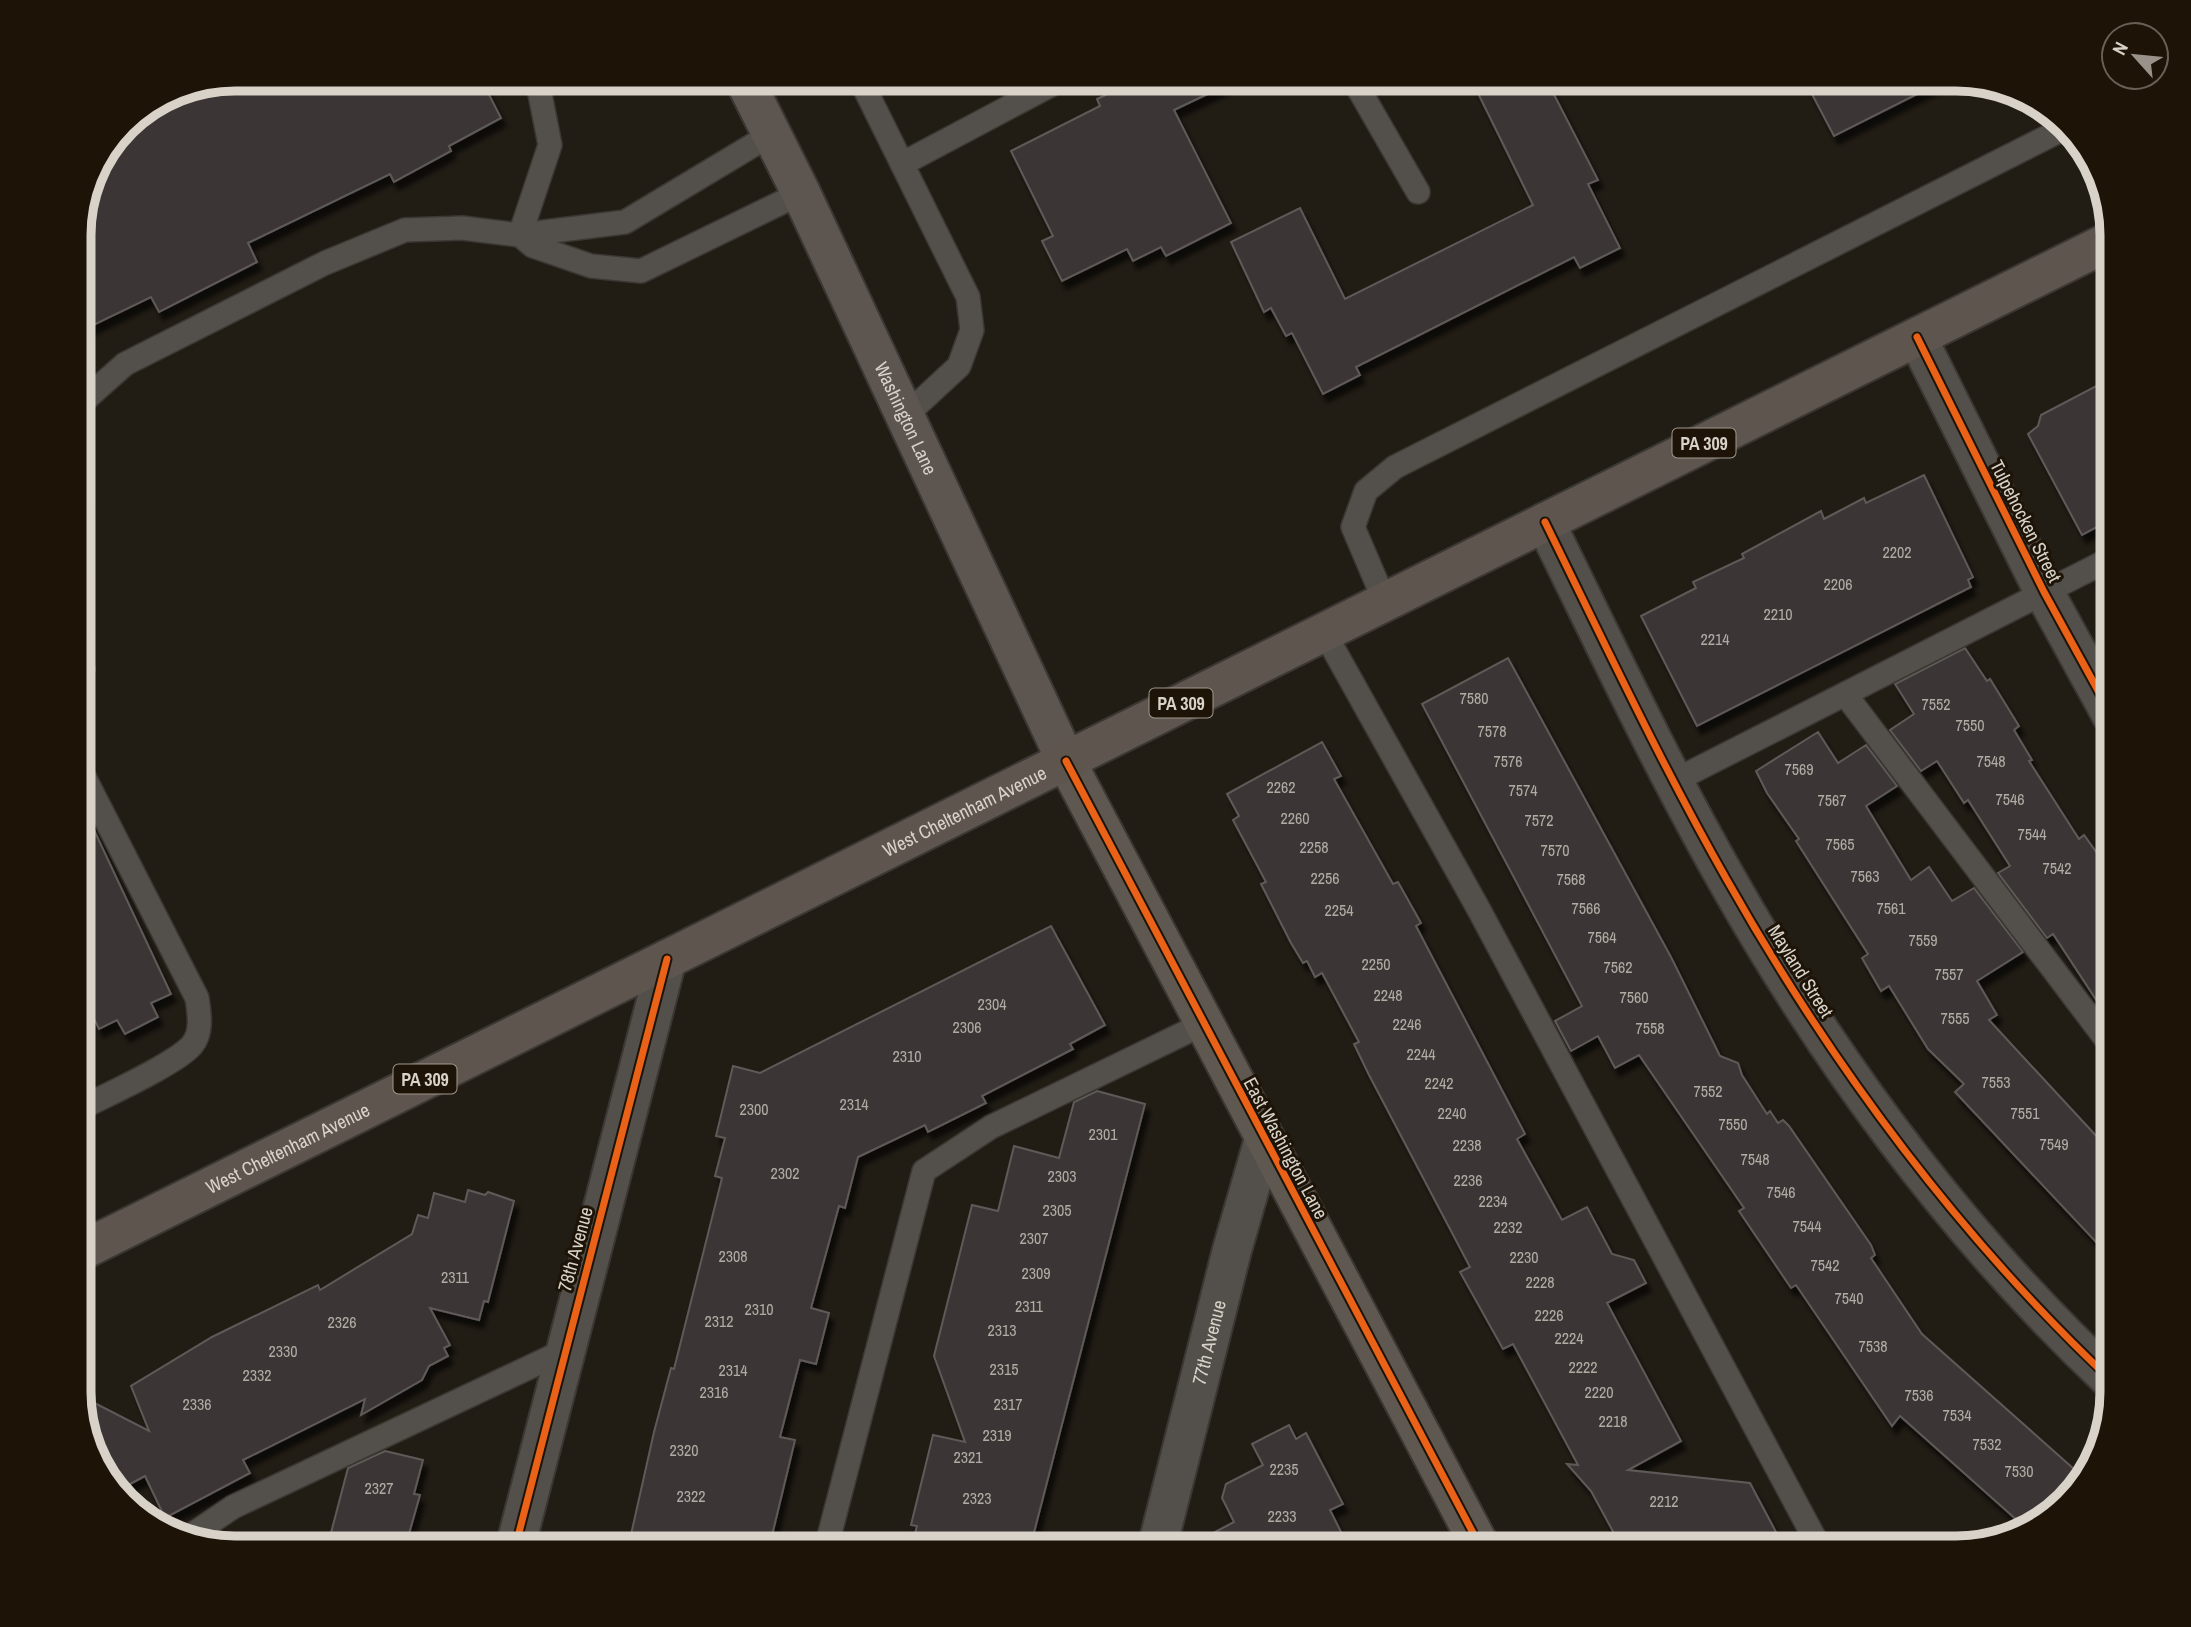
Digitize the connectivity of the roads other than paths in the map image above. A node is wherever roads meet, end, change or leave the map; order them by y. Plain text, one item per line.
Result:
1 (539, 91) edge
2 (750, 91) edge
3 (866, 91) edge
4 (1039, 91) edge
5 (1360, 91) edge
6 (2057, 132) edge
7 (770, 135) junction
8 (902, 164) junction
9 (1418, 192) dead end
10 (801, 193) junction
11 (520, 235) junction
12 (2100, 246) edge
13 (1917, 337) junction
14 (91, 394) edge
15 (904, 417) junction
16 (1545, 522) junction
17 (2100, 564) edge
18 (2044, 592) junction
19 (1385, 602) junction
20 (1324, 632) junction
21 (1845, 694) junction
22 (2100, 694) edge
23 (1066, 761) junction
24 (1674, 781) junction
25 (91, 790) edge
26 (667, 959) junction
27 (1203, 1024) junction
28 (2100, 1031) edge
29 (91, 1103) edge
30 (1264, 1139) junction
31 (91, 1246) edge
32 (566, 1350) junction
33 (2100, 1369) edge
34 (198, 1531) edge
35 (518, 1536) edge
36 (829, 1536) edge
37 (1160, 1536) edge
38 (1476, 1536) edge
39 (1813, 1536) edge

1 - 11 lane
2 - 7 main road, Washington Lane
3 - 8 lane
4 - 8 lane
5 - 9 lane
6 - 19 lane
7 - 10 main road, Washington Lane
7 - 11 lane
8 - 15 lane
10 - 11 lane
10 - 15 main road, Washington Lane
11 - 14 lane
12 - 13 highway, West Cheltenham Avenue / PA 309
13 - 16 highway, West Cheltenham Avenue / PA 309
13 - 18 street, Tulpehocken Street
15 - 23 main road, Washington Lane
16 - 19 highway, West Cheltenham Avenue / PA 309
16 - 24 street, Mayland Street
17 - 18 lane
18 - 21 lane
18 - 22 street, Tulpehocken Street
19 - 20 highway, West Cheltenham Avenue / PA 309
20 - 23 highway, West Cheltenham Avenue / PA 309
20 - 39 lane
21 - 24 lane
21 - 28 lane
23 - 26 highway, West Cheltenham Avenue / PA 309
23 - 27 main road, East Washington Lane
24 - 33 street, Mayland Street
25 - 29 lane
26 - 31 highway, West Cheltenham Avenue / PA 309
26 - 32 street, 78th Avenue
27 - 30 main road, East Washington Lane
27 - 36 lane
30 - 37 street, 77th Avenue
30 - 38 main road, East Washington Lane
32 - 34 lane
32 - 35 street, 78th Avenue

